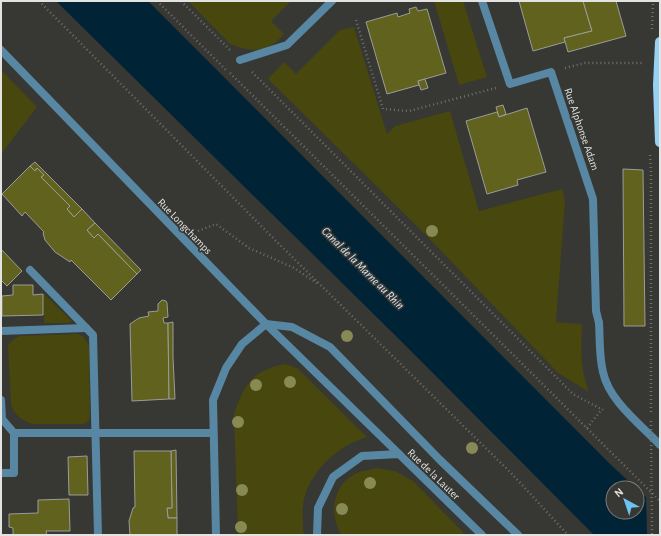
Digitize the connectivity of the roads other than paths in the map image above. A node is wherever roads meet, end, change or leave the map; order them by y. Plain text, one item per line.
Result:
1 (332, 1) edge
2 (482, 1) edge
3 (660, 42) edge
4 (1, 50) edge
5 (240, 60) road end
6 (660, 142) edge
7 (30, 270) dead end
8 (266, 324) junction
9 (86, 328) junction
10 (1, 331) edge
11 (1, 400) edge
12 (14, 433) junction
13 (96, 433) junction
14 (213, 433) junction
15 (660, 445) edge
16 (399, 454) junction
17 (1, 473) edge
18 (98, 535) edge
19 (216, 535) edge
20 (317, 535) edge
21 (482, 535) edge
22 (518, 535) edge

1 - 5 street
2 - 15 street, Rue Alphonse Adam
3 - 6 main road
4 - 8 street, Rue Longchamps
7 - 9 street
8 - 14 street
8 - 16 street, Rue Longchamps
8 - 22 street
9 - 10 street
9 - 13 street
11 - 12 street
12 - 13 street
12 - 17 street
13 - 14 street
13 - 18 street
14 - 19 street
16 - 20 street, Rue de la Lauter
16 - 21 street, Rue de la Lauter

